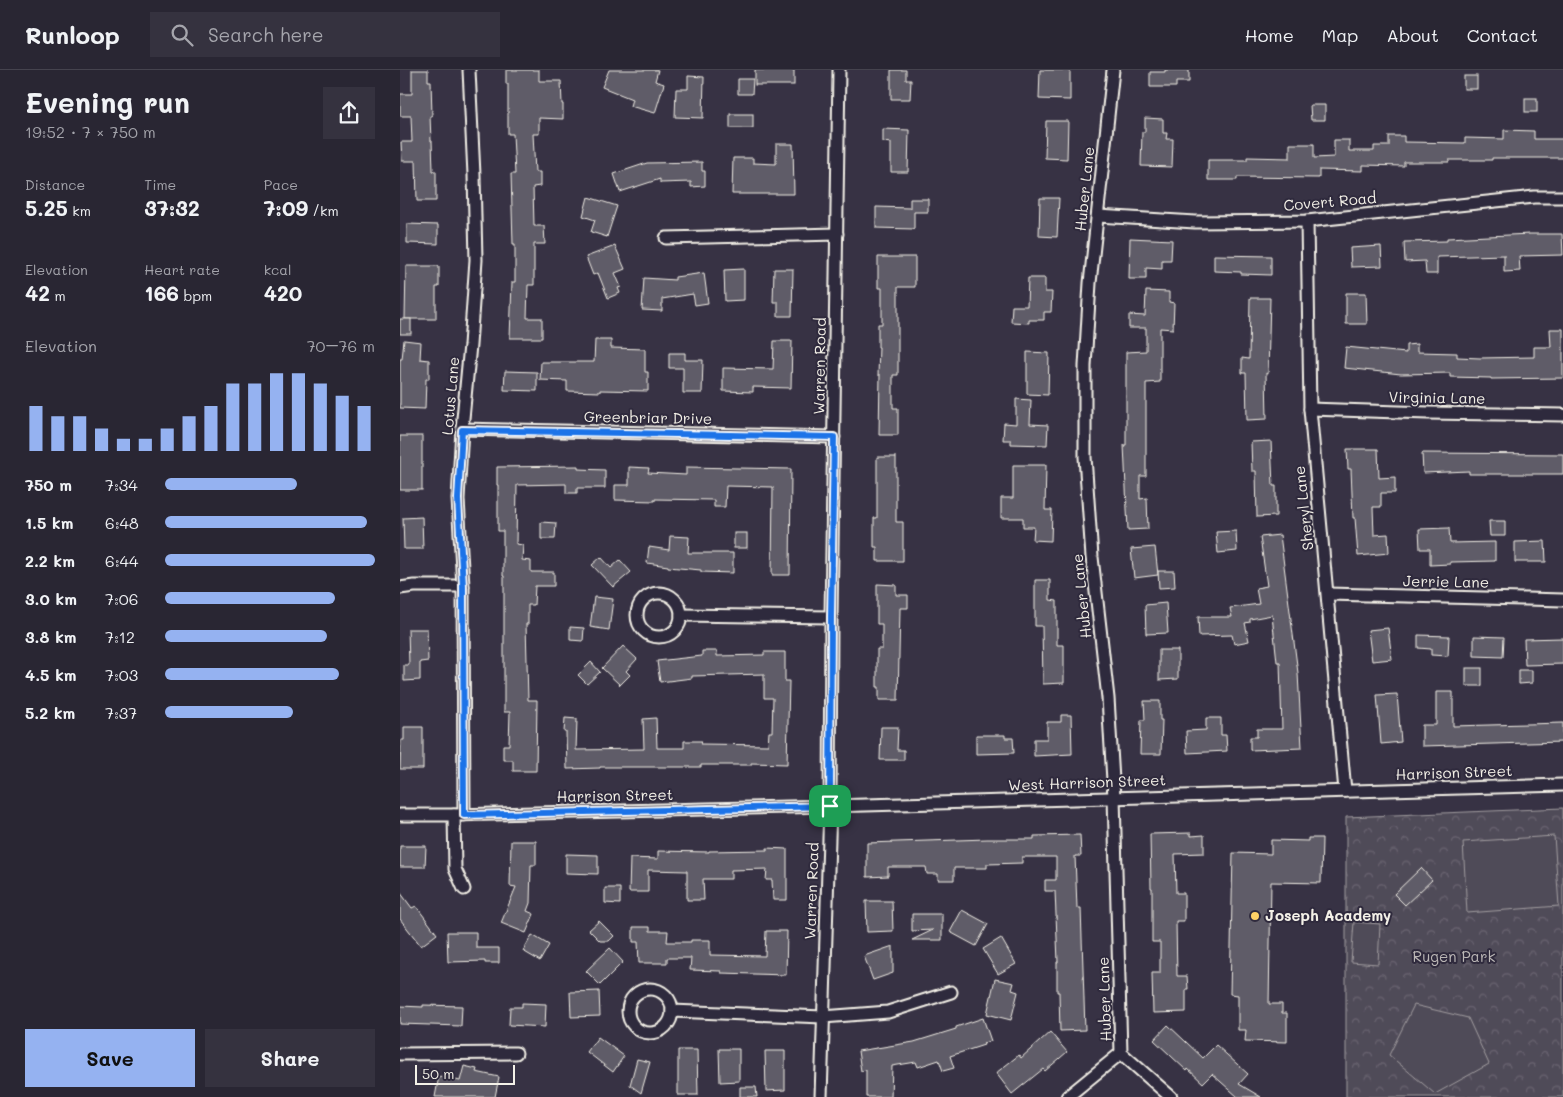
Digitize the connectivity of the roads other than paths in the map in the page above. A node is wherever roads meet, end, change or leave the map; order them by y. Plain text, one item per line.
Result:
1 (469, 70) edge
2 (839, 70) edge
3 (1113, 70) edge
4 (1563, 197) edge
5 (1098, 216) junction
6 (1306, 221) junction
7 (837, 234) junction
8 (666, 238) dead end
9 (1310, 409) junction
10 (1563, 415) edge
11 (462, 430) junction
12 (834, 437) junction
13 (463, 586) junction
14 (400, 588) edge
15 (1328, 594) junction
16 (1563, 600) edge
17 (681, 614) dead end
18 (831, 617) junction
19 (1563, 784) edge
20 (1345, 791) junction
21 (1114, 797) junction
22 (830, 806) junction
23 (400, 815) edge
24 (459, 815) junction
25 (464, 889) dead end
26 (951, 992) dead end
27 (672, 1011) dead end
28 (823, 1017) junction
29 (516, 1053) dead end
30 (1121, 1053) junction
31 (400, 1054) edge
32 (821, 1097) edge
33 (1067, 1097) edge
34 (1171, 1097) edge

1 - 11 street, Lotus Lane
2 - 7 street, Warren Road
3 - 5 street, Huber Lane
4 - 6 street, Covert Road
5 - 6 street, Covert Road
5 - 21 street, Huber Lane
6 - 9 street, Sheryl Lane
7 - 8 street
7 - 12 street, Warren Road
9 - 10 street, Virginia Lane
9 - 15 street, Sheryl Lane
11 - 12 street, Greenbriar Drive
11 - 13 street, Lotus Lane
12 - 18 street, Warren Road
13 - 14 street
13 - 24 street, Lotus Lane
15 - 16 street, Jerrie Lane
15 - 20 street, Sheryl Lane
17 - 18 street
18 - 22 street, Warren Road
19 - 20 street, Harrison Street
20 - 21 street, West Harrison Street
21 - 22 street, West Harrison Street
21 - 30 street, Huber Lane
22 - 24 street, Harrison Street
22 - 28 street, Warren Road
23 - 24 street, Harrison Street
24 - 25 street, Lotus Lane
26 - 28 street
27 - 28 street
28 - 32 street, Warren Road
29 - 31 street
30 - 33 street
30 - 34 street, Huber Lane

